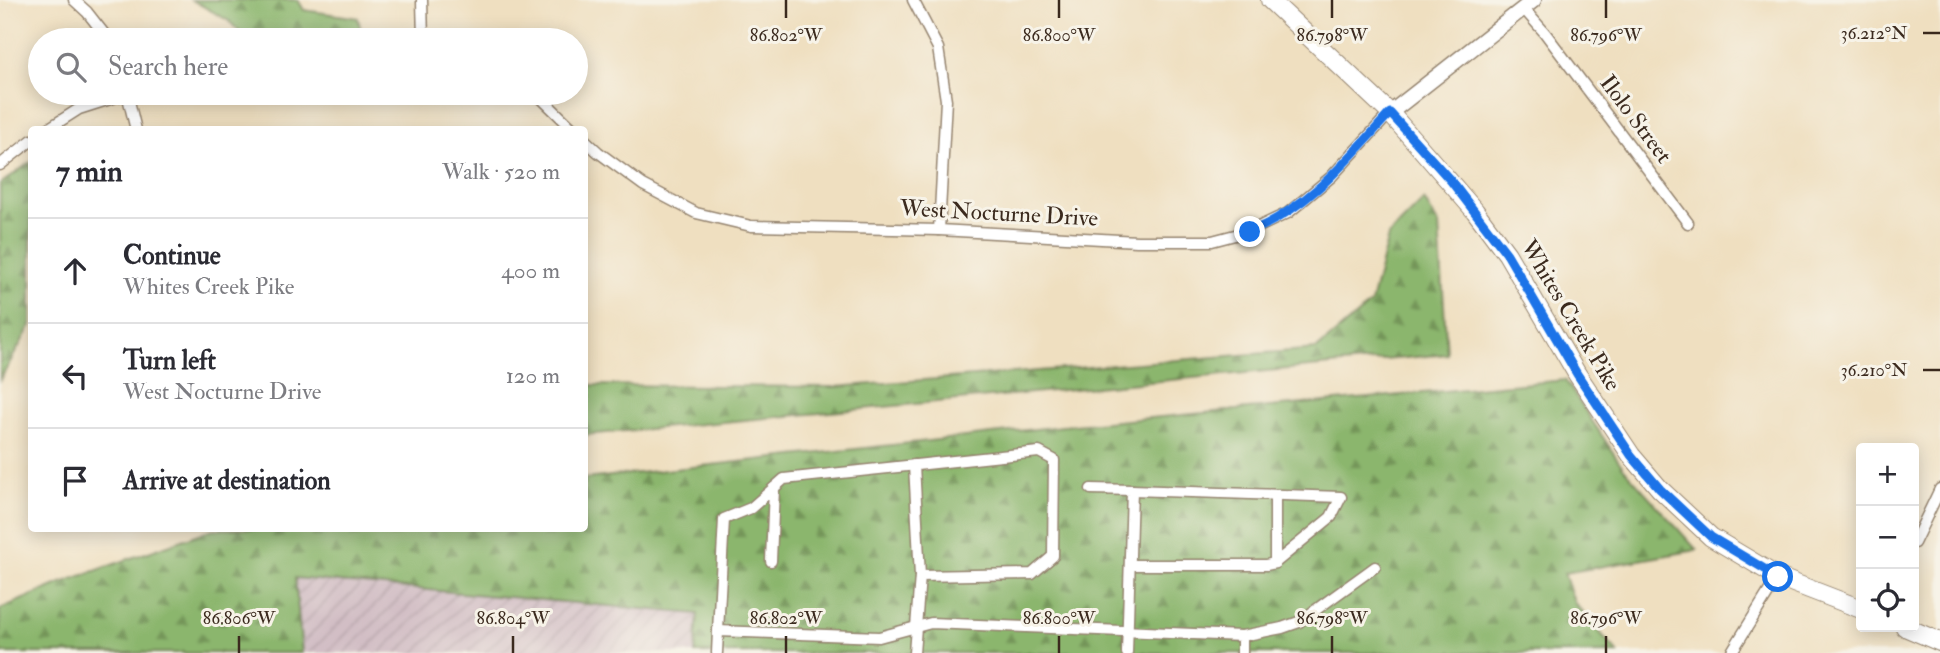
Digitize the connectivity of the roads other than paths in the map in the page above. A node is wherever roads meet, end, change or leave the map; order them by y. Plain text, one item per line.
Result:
1 (74, 0) edge
2 (422, 0) edge
3 (914, 0) edge
4 (1270, 0) edge
5 (1529, 4) edge
6 (100, 28) edge
7 (423, 28) edge
8 (91, 105) edge
9 (130, 105) edge
10 (549, 105) edge
11 (1390, 113) junction
12 (52, 126) edge
13 (135, 126) edge
14 (571, 126) edge
15 (28, 143) edge
16 (588, 143) edge
17 (0, 164) edge
18 (1688, 223) dead end
19 (939, 230) junction
20 (914, 465) junction
21 (774, 488) junction
22 (1091, 489) dead end
23 (1940, 489) edge
24 (1132, 490) junction
25 (1275, 495) junction
26 (1919, 533) edge
27 (771, 561) dead end
28 (1275, 563) junction
29 (1130, 565) junction
30 (1375, 567) dead end
31 (920, 576) junction
32 (1778, 577) junction
33 (1856, 607) edge
34 (917, 626) junction
35 (718, 631) junction
36 (1128, 631) junction
37 (1917, 632) edge
38 (1242, 636) junction
39 (1940, 642) edge
40 (717, 653) edge
41 (914, 653) edge
42 (1127, 653) edge
43 (1242, 653) edge
44 (1731, 653) edge

1 - 6 street
2 - 7 street
3 - 19 street
4 - 11 main road, Whites Creek Pike
5 - 11 street
5 - 18 street, Ilolo Street
8 - 12 street
9 - 13 street
10 - 14 street
11 - 19 street, West Nocturne Drive
11 - 32 main road, Whites Creek Pike
15 - 17 street
16 - 19 street, West Nocturne Drive
20 - 21 street
20 - 31 street
20 - 31 street
21 - 27 street
21 - 35 street
22 - 24 street
23 - 26 street
24 - 25 street
24 - 29 street
25 - 28 street
25 - 28 street
28 - 29 street
29 - 36 street
30 - 38 street
31 - 34 street
32 - 33 main road, Whites Creek Pike
32 - 44 street
34 - 35 street
34 - 36 street
34 - 41 street
35 - 40 street
36 - 38 street
36 - 42 street
37 - 39 main road
38 - 43 street

